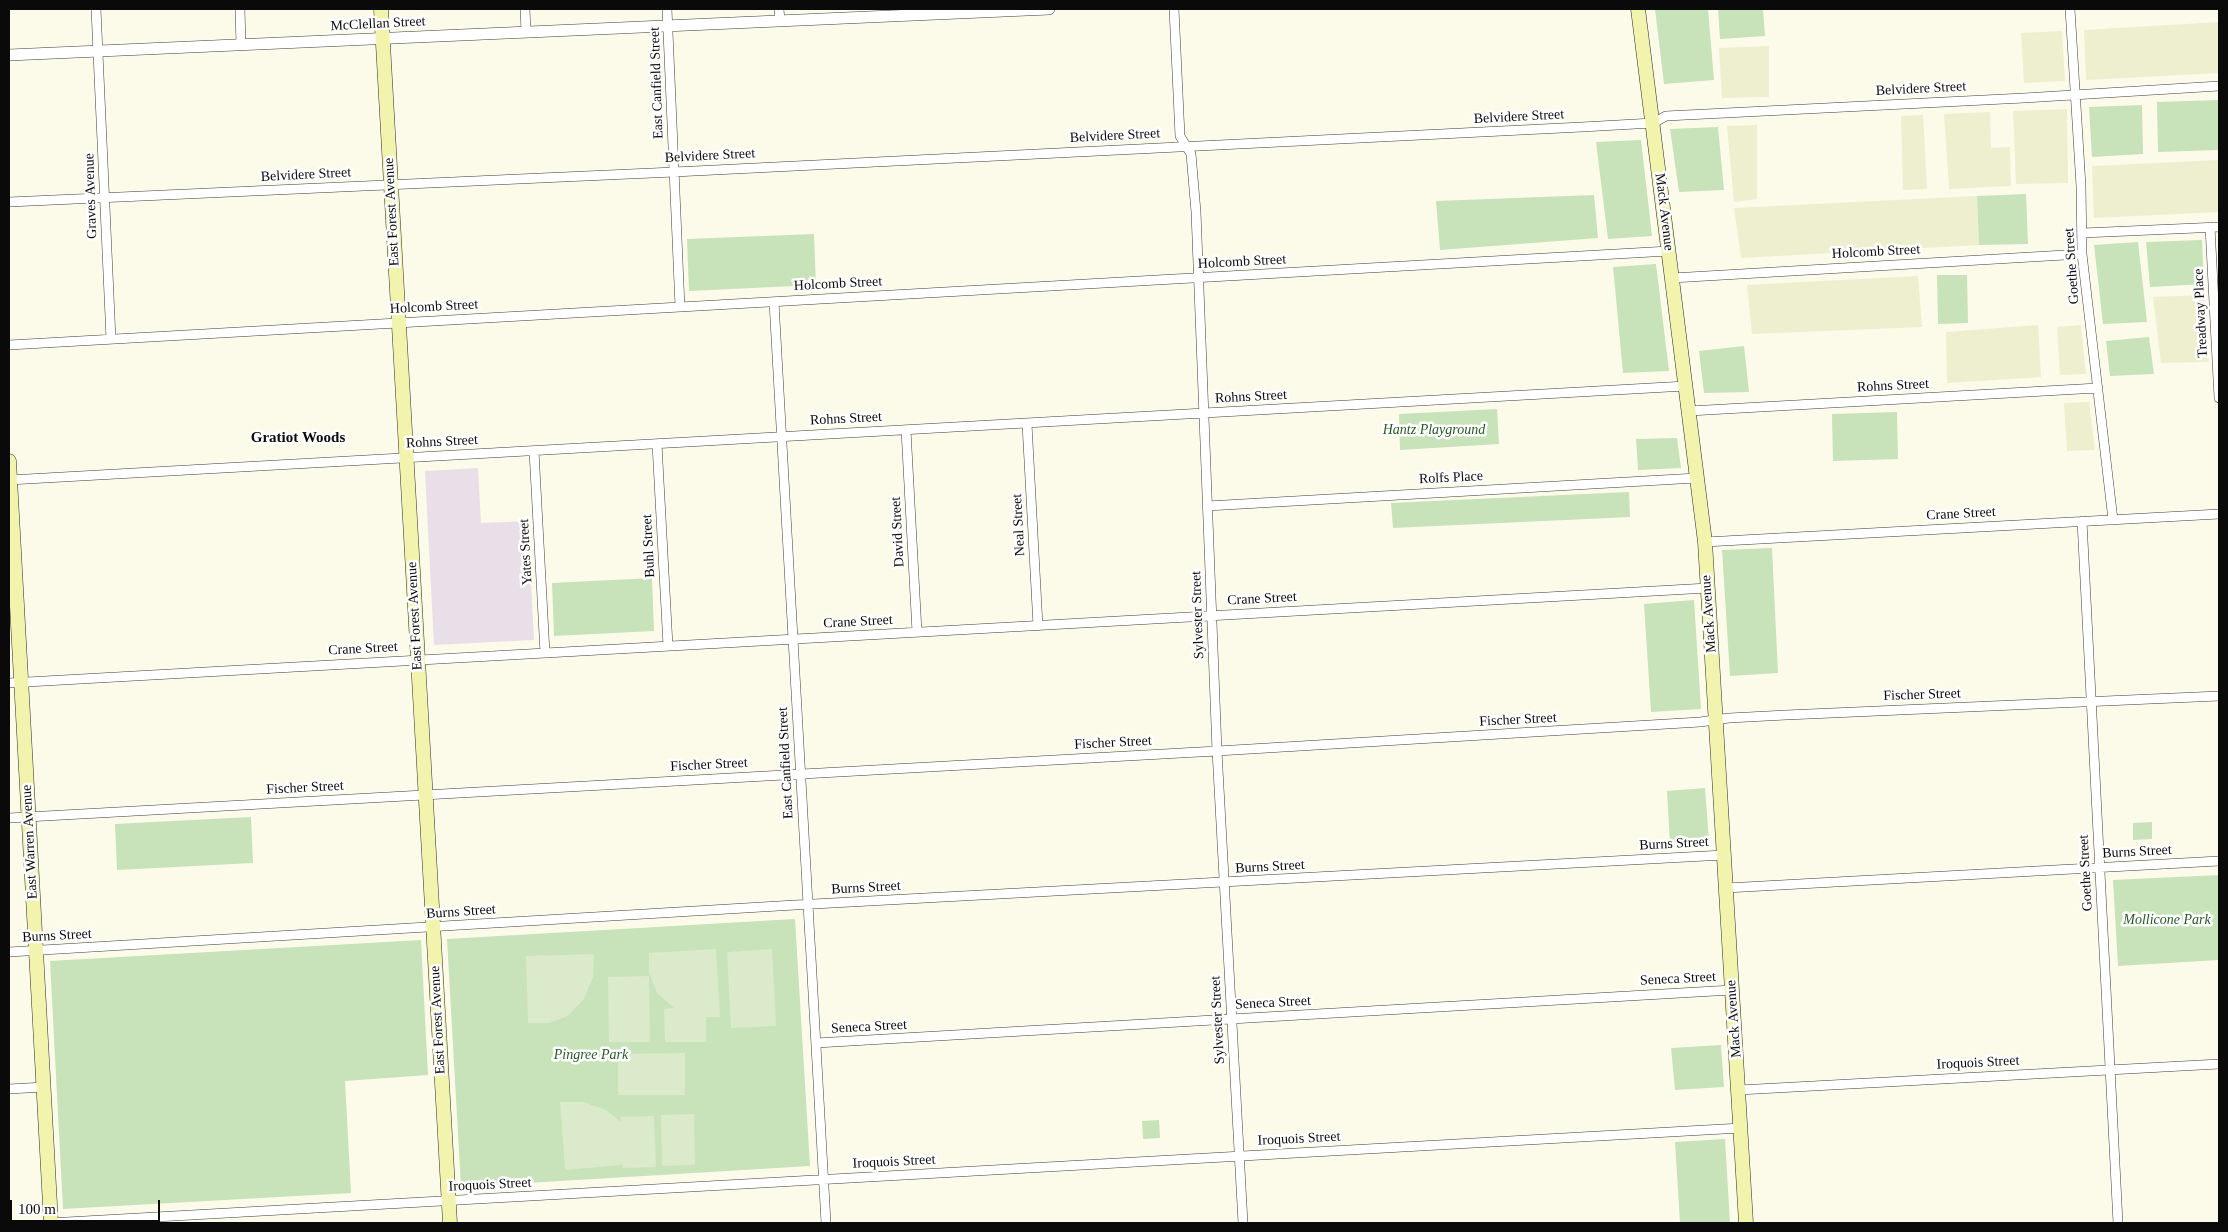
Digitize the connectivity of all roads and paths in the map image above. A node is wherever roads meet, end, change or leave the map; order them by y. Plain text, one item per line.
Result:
1 (96, 9) edge
2 (240, 9) edge
3 (381, 9) edge
4 (525, 9) edge
5 (667, 9) edge
6 (1049, 9) edge
7 (1174, 9) edge
8 (1638, 9) edge
9 (2070, 9) edge
10 (959, 11) edge
11 (840, 13) edge
12 (780, 15) edge
13 (668, 26) junction
14 (526, 32) junction
15 (382, 38) junction
16 (241, 45) junction
17 (99, 51) junction
18 (9, 55) edge
19 (2219, 86) edge
20 (2077, 94) junction
21 (1653, 123) junction
22 (1186, 146) junction
23 (674, 172) junction
24 (391, 185) junction
25 (105, 197) junction
26 (9, 202) edge
27 (2215, 227) edge
28 (2083, 232) junction
29 (1669, 251) junction
30 (2082, 254) junction
31 (1198, 278) junction
32 (1672, 278) junction
33 (774, 302) junction
34 (680, 307) junction
35 (399, 323) junction
36 (111, 339) junction
37 (9, 345) edge
38 (1686, 386) junction
39 (2098, 388) junction
40 (2219, 398) edge
41 (1689, 411) junction
42 (1204, 414) junction
43 (1027, 424) junction
44 (906, 430) junction
45 (781, 437) junction
46 (657, 444) junction
47 (534, 450) junction
48 (406, 458) junction
49 (9, 461) edge
50 (1697, 478) junction
51 (9, 480) edge
52 (1207, 506) junction
53 (2219, 514) edge
54 (2113, 520) junction
55 (2082, 521) junction
56 (1705, 542) junction
57 (1708, 588) junction
58 (1211, 616) junction
59 (1038, 626) junction
60 (917, 632) junction
61 (793, 639) junction
62 (668, 646) junction
63 (545, 653) junction
64 (418, 660) junction
65 (15, 683) edge
66 (2219, 696) edge
67 (2090, 703) junction
68 (1716, 720) junction
69 (1217, 751) junction
70 (801, 774) junction
71 (426, 794) junction
72 (29, 817) junction
73 (9, 818) edge
74 (1724, 855) junction
75 (2219, 861) edge
76 (2099, 868) junction
77 (1224, 883) junction
78 (1726, 888) junction
79 (808, 905) junction
80 (433, 928) junction
81 (36, 951) junction
82 (9, 952) edge
83 (1732, 990) junction
84 (1231, 1020) junction
85 (816, 1043) junction
86 (2219, 1064) edge
87 (2110, 1070) junction
88 (44, 1087) junction
89 (9, 1089) edge
90 (1739, 1090) junction
91 (1741, 1128) junction
92 (1239, 1156) junction
93 (824, 1180) junction
94 (449, 1201) junction
95 (51, 1223) edge
96 (450, 1223) edge
97 (826, 1223) edge
98 (1243, 1223) edge
99 (1746, 1223) edge
100 (2118, 1223) edge

1 - 17 street, Graves Avenue
2 - 16 street
3 - 15 main road, East Forest Avenue
4 - 14 street
5 - 13 street, East Canfield Street
6 - 10 street, McClellan Street
7 - 22 street, Sylvester Street
8 - 21 main road, Mack Avenue
9 - 20 street, Goethe Street
10 - 11 street, McClellan Street
11 - 12 street, McClellan Street
12 - 13 street, McClellan Street
13 - 14 street, McClellan Street
13 - 23 street, East Canfield Street
14 - 15 street, McClellan Street
15 - 16 street, McClellan Street
15 - 24 main road, East Forest Avenue
16 - 17 street, McClellan Street
17 - 18 street, McClellan Street
17 - 25 street, Graves Avenue
19 - 20 street, Belvidere Street
20 - 21 street, Belvidere Street
20 - 28 street, Goethe Street
21 - 22 street, Belvidere Street
21 - 29 main road, Mack Avenue
22 - 23 street, Belvidere Street
22 - 31 street, Sylvester Street
23 - 24 street, Belvidere Street
23 - 34 street, East Canfield Street
24 - 25 street, Belvidere Street
24 - 35 main road, East Forest Avenue
25 - 26 street, Belvidere Street
25 - 36 street, Graves Avenue
27 - 28 street
27 - 40 street, Treadway Place
28 - 30 street, Goethe Street
29 - 31 street, Holcomb Street
29 - 32 main road, Mack Avenue
30 - 32 street, Holcomb Street
30 - 39 street, Goethe Street
31 - 33 street, Holcomb Street
31 - 42 street, Sylvester Street
32 - 38 main road, Mack Avenue
33 - 34 street, Holcomb Street
33 - 45 street, East Canfield Street
34 - 35 street, Holcomb Street
35 - 36 street, Holcomb Street
35 - 48 main road, East Forest Avenue
36 - 37 street, Holcomb Street
38 - 41 main road, Mack Avenue
38 - 42 street, Rohns Street
39 - 41 street, Rohns Street
39 - 54 street, Goethe Street
41 - 50 main road, Mack Avenue
42 - 43 street, Rohns Street
42 - 52 street, Sylvester Street
43 - 44 street, Rohns Street
43 - 59 street, Neal Street
44 - 45 street, Rohns Street
44 - 60 street, David Street
45 - 46 street, Rohns Street
45 - 61 street, East Canfield Street
46 - 47 street, Rohns Street
46 - 62 street, Buhl Street
47 - 48 street, Rohns Street
47 - 63 street, Yates Street
48 - 51 street, Rohns Street
48 - 64 main road, East Forest Avenue
49 - 51 main road, East Warren Avenue
50 - 52 street, Rolfs Place
50 - 56 main road, Mack Avenue
51 - 65 main road, East Warren Avenue
52 - 58 street, Sylvester Street
53 - 54 street, Crane Street
54 - 55 street, Crane Street
55 - 56 street, Crane Street
55 - 67 street, Goethe Street
56 - 57 main road, Mack Avenue
57 - 58 street, Crane Street
57 - 68 main road, Mack Avenue
58 - 59 street, Crane Street
58 - 69 street, Sylvester Street
59 - 60 street, Crane Street
60 - 61 street, Crane Street
61 - 62 street, Crane Street
61 - 70 street, East Canfield Street
62 - 63 street, Crane Street
63 - 64 street, Crane Street
64 - 65 street, Crane Street
64 - 71 main road, East Forest Avenue
65 - 72 main road, East Warren Avenue
66 - 67 street, Fischer Street
67 - 68 street, Fischer Street
67 - 76 street, Goethe Street
68 - 69 street, Fischer Street
68 - 74 main road, Mack Avenue
69 - 70 street, Fischer Street
69 - 77 street, Sylvester Street
70 - 71 street, Fischer Street
70 - 79 street, East Canfield Street
71 - 72 street, Fischer Street
71 - 80 main road, East Forest Avenue
72 - 73 street, Fischer Street
72 - 81 main road, East Warren Avenue
74 - 77 street, Burns Street
74 - 78 main road, Mack Avenue
75 - 76 street, Burns Street
76 - 78 street, Burns Street
76 - 87 street, Goethe Street
77 - 79 street, Burns Street
77 - 84 street, Sylvester Street
78 - 83 main road, Mack Avenue
79 - 80 street, Burns Street
79 - 85 street, East Canfield Street
80 - 81 street, Burns Street
80 - 94 main road, East Forest Avenue
81 - 82 street, Burns Street
81 - 88 main road, East Warren Avenue
83 - 84 street, Seneca Street
83 - 90 main road, Mack Avenue
84 - 85 street, Seneca Street
84 - 92 street, Sylvester Street
85 - 93 street, East Canfield Street
86 - 87 street, Iroquois Street
87 - 90 street, Iroquois Street
87 - 100 street, Goethe Street
88 - 89 street
88 - 95 main road, East Warren Avenue
90 - 91 main road, Mack Avenue
91 - 92 street, Iroquois Street
91 - 99 main road, Mack Avenue
92 - 93 street, Iroquois Street
92 - 98 street, Sylvester Street
93 - 94 street, Iroquois Street
93 - 97 street, East Canfield Street
94 - 95 street, Iroquois Street
94 - 96 main road, East Forest Avenue

